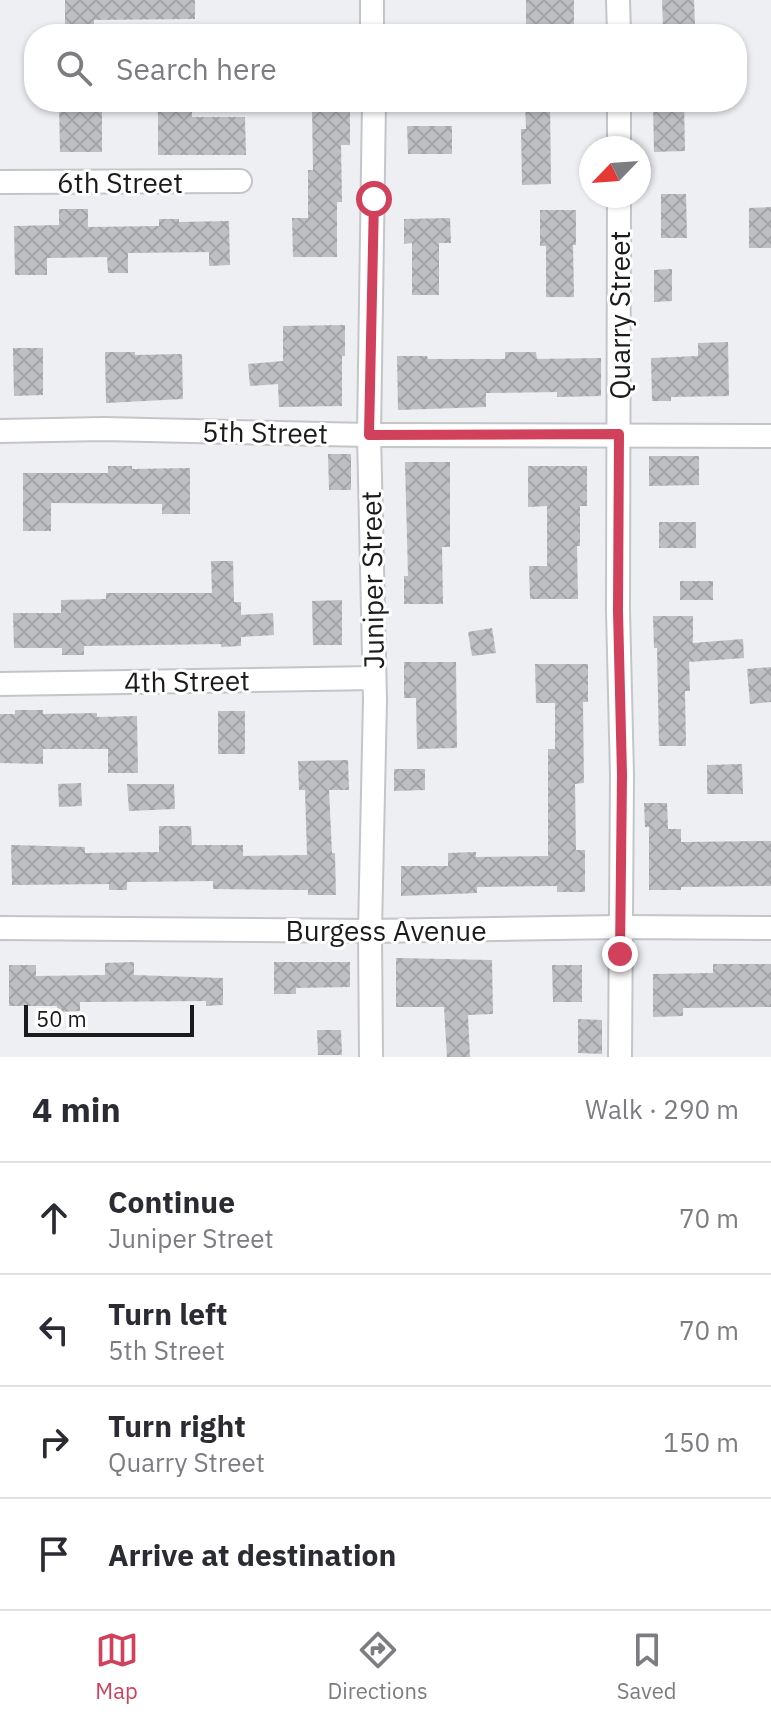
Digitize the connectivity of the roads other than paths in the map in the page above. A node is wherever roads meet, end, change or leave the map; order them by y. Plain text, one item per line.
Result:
1 (372, 0) edge
2 (618, 0) edge
3 (372, 24) edge
4 (619, 24) edge
5 (374, 112) edge
6 (619, 112) edge
7 (619, 136) edge
8 (240, 181) dead end
9 (0, 182) edge
10 (619, 208) edge
11 (0, 431) edge
12 (619, 434) junction
13 (369, 435) junction
14 (771, 436) edge
15 (374, 678) junction
16 (0, 684) edge
17 (619, 927) junction
18 (0, 928) edge
19 (771, 928) edge
20 (370, 931) junction
21 (371, 1057) edge
22 (620, 1057) edge

1 - 3 street
2 - 4 street
5 - 13 street, Juniper Street
6 - 7 street
8 - 9 street, 6th Street
10 - 12 street, Quarry Street
11 - 13 street, 5th Street
12 - 13 street, 5th Street
12 - 14 street, 5th Street
12 - 17 street, Quarry Street
13 - 15 street, Juniper Street
15 - 16 street, 4th Street
15 - 20 street, Juniper Street
17 - 19 street, Burgess Avenue
17 - 20 street, Burgess Avenue
17 - 22 street, Quarry Street
18 - 20 street, Burgess Avenue
20 - 21 street, Juniper Street

